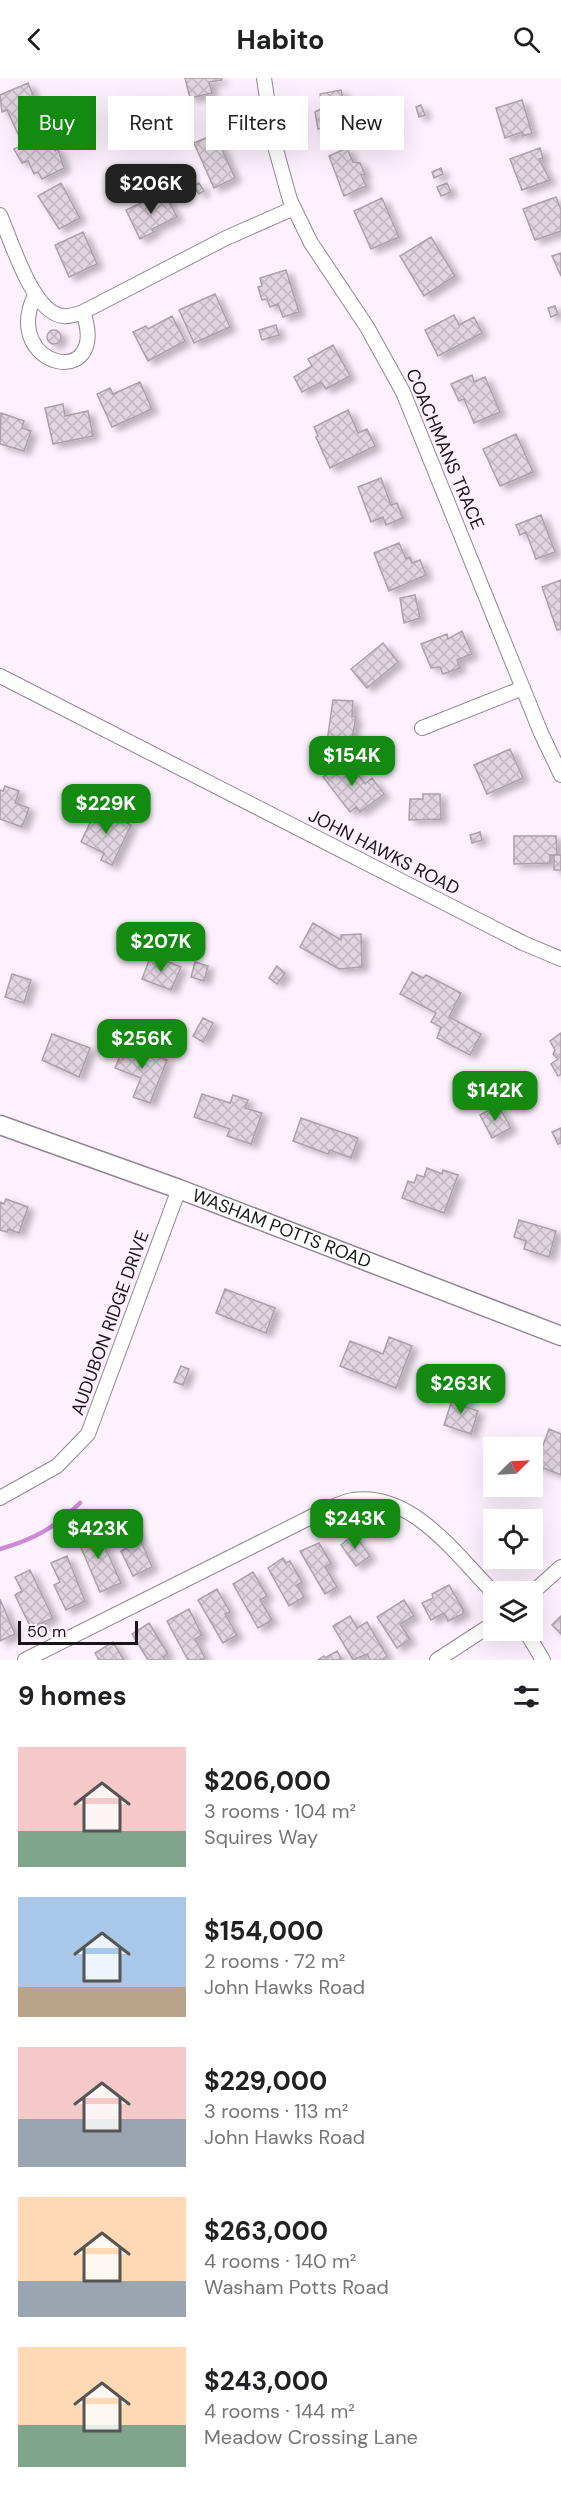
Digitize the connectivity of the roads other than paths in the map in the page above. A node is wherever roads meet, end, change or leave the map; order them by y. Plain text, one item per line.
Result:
1 (264, 78) edge
2 (294, 208) junction
3 (0, 215) edge
4 (35, 295) junction
5 (83, 312) junction
6 (0, 675) edge
7 (523, 688) junction
8 (422, 728) dead end
9 (561, 775) edge
10 (561, 959) edge
11 (0, 1125) edge
12 (178, 1189) junction
13 (561, 1336) edge
14 (0, 1498) edge
15 (561, 1567) edge
16 (483, 1582) edge
17 (543, 1583) edge
18 (483, 1630) edge
19 (532, 1641) edge
20 (26, 1660) edge
21 (436, 1660) edge
22 (543, 1660) edge

1 - 2 street, COACHMANS TRACE
2 - 5 street
2 - 7 street, COACHMANS TRACE
3 - 4 street
4 - 5 street
4 - 5 street
6 - 10 street, JOHN HAWKS ROAD
7 - 8 street
7 - 9 street, COACHMANS TRACE
11 - 12 street, WASHAM POTTS ROAD
12 - 13 street, WASHAM POTTS ROAD
12 - 14 street, AUDUBON RIDGE DRIVE
15 - 17 street
16 - 20 street
18 - 21 street
19 - 22 street

